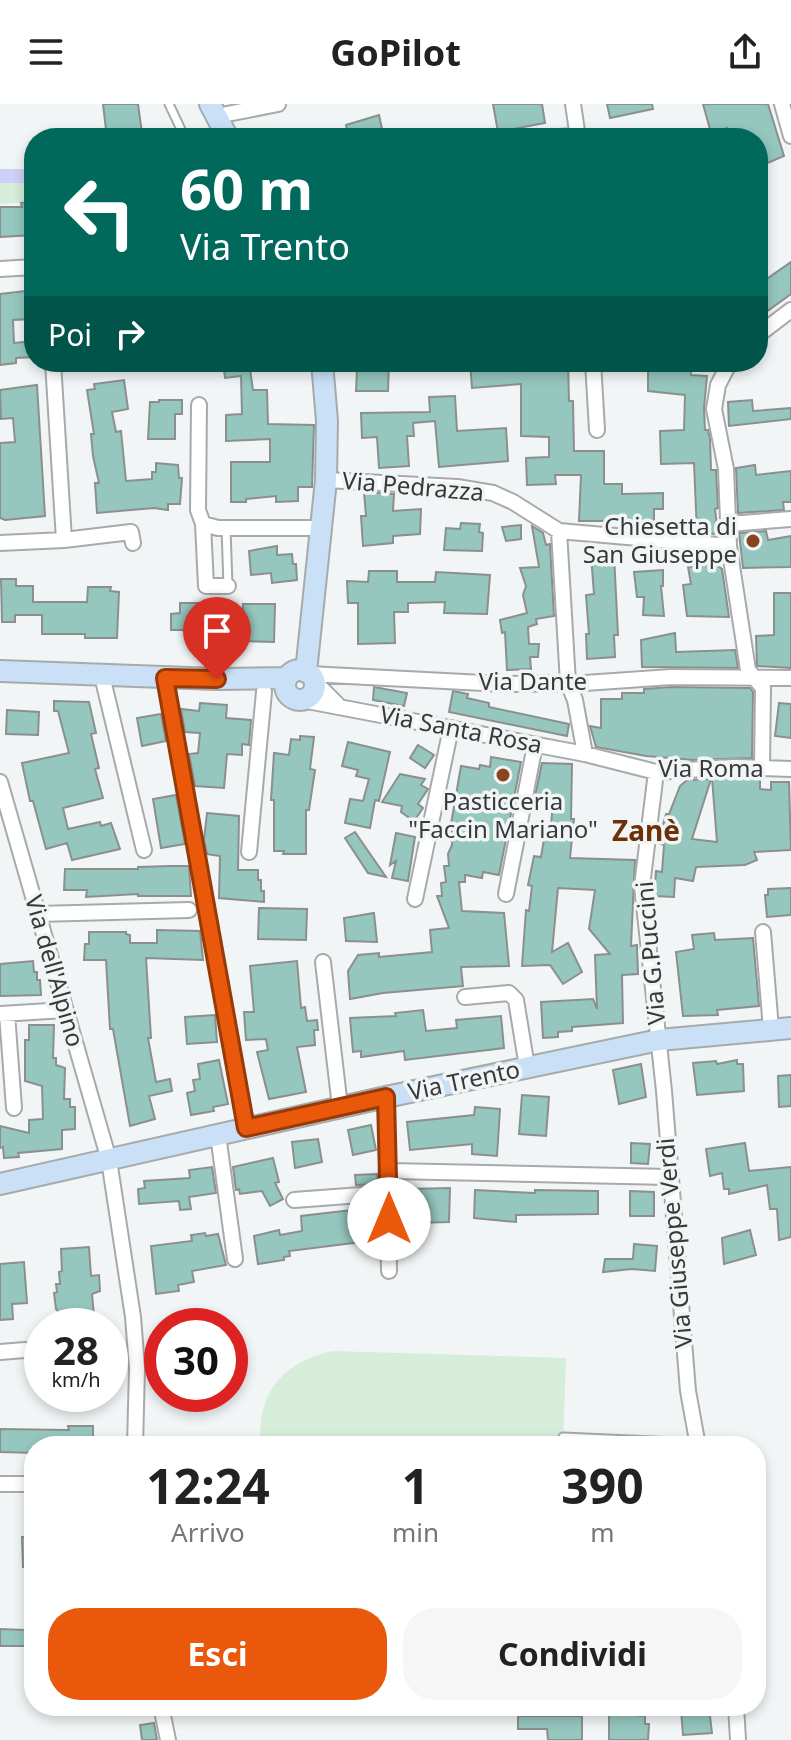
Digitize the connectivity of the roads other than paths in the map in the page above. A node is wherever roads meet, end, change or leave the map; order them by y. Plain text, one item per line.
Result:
1 (169, 104) edge
2 (278, 104) edge
3 (573, 104) edge
4 (782, 104) edge
5 (214, 110) edge
6 (180, 128) edge
7 (223, 128) edge
8 (577, 128) edge
9 (791, 136) edge
10 (24, 268) edge
11 (0, 269) edge
12 (791, 310) edge
13 (768, 327) edge
14 (54, 372) edge
15 (323, 372) edge
16 (594, 372) edge
17 (725, 372) edge
18 (199, 405) dead end
19 (597, 430) dead end
20 (326, 480) junction
21 (791, 519) edge
22 (203, 524) junction
23 (729, 524) junction
24 (226, 528) junction
25 (321, 528) junction
26 (559, 531) junction
27 (64, 540) junction
28 (0, 543) edge
29 (133, 543) dead end
30 (729, 546) junction
31 (228, 586) joint
32 (0, 671) edge
33 (102, 676) junction
34 (165, 678) junction
35 (791, 678) edge
36 (217, 679) junction
37 (756, 679) junction
38 (301, 682) junction
39 (568, 683) junction
40 (264, 692) junction
41 (338, 705) junction
42 (451, 728) junction
43 (535, 745) junction
44 (585, 754) junction
45 (762, 768) junction
46 (791, 769) edge
47 (656, 772) junction
48 (0, 782) edge
49 (144, 850) dead end
50 (249, 852) dead end
51 (506, 894) dead end
52 (415, 899) dead end
53 (189, 910) dead end
54 (37, 914) junction
55 (763, 932) dead end
56 (323, 962) dead end
57 (465, 997) dead end
58 (65, 1010) junction
59 (3, 1014) edge
60 (781, 1028) edge
61 (659, 1040) junction
62 (527, 1067) junction
63 (386, 1097) junction
64 (340, 1107) junction
65 (14, 1108) dead end
66 (246, 1128) junction
67 (218, 1135) junction
68 (109, 1160) junction
69 (389, 1171) junction
70 (669, 1177) junction
71 (0, 1184) edge
72 (388, 1193) junction
73 (294, 1200) dead end
74 (235, 1259) dead end
75 (389, 1271) dead end
76 (24, 1350) edge
77 (0, 1352) edge
78 (135, 1436) edge
79 (696, 1436) edge
80 (0, 1484) edge
81 (24, 1484) edge
82 (163, 1716) edge
83 (737, 1716) edge
84 (168, 1740) edge
85 (738, 1740) edge

1 - 6 lane
2 - 5 street
3 - 8 street
4 - 9 street
5 - 7 street
10 - 11 street
12 - 13 street
14 - 27 street
15 - 20 street
16 - 19 street
17 - 23 street
18 - 22 street
20 - 25 street
20 - 26 street, Via Pedrazza
21 - 23 street
22 - 24 street
22 - 31 street
23 - 30 street
24 - 25 street
24 - 31 lane
25 - 38 street
26 - 30 street, Via Pedrazza
26 - 39 street
27 - 28 street
27 - 29 street
30 - 37 street
32 - 33 street, Via Santa Rosa
33 - 34 street, Via Santa Rosa
33 - 49 street
34 - 36 street, Via Santa Rosa
34 - 66 street
35 - 37 street, Via Dante
36 - 38 street, Via Santa Rosa
36 - 40 street, Via Santa Rosa
37 - 39 street, Via Dante
37 - 45 street
38 - 39 street, Via Dante
38 - 40 street, Via Santa Rosa
38 - 41 street
38 - 41 street, Via Santa Rosa
39 - 44 street
40 - 50 street
41 - 42 street, Via Santa Rosa
42 - 43 street, Via Santa Rosa
42 - 52 street
43 - 44 street, Via Santa Rosa
43 - 51 street
44 - 47 street, Via Roma
45 - 46 street, Via Roma
45 - 47 street, Via Roma
47 - 61 street, Via G.Puccini
48 - 54 street, Via dell'Alpino
53 - 54 street
54 - 58 street, Via dell'Alpino
55 - 60 street
56 - 64 street
57 - 62 street
58 - 59 street
58 - 68 street, Via dell'Alpino
59 - 65 street
60 - 61 street, Via Trento
61 - 62 street, Via Trento
61 - 70 street, Via Giuseppe Verdi
62 - 63 street, Via Trento
63 - 64 street, Via Trento
63 - 69 street
64 - 66 street, Via Trento
66 - 67 street, Via Trento
67 - 68 street, Via Trento
67 - 74 street
68 - 71 street, Via Trento
68 - 78 street, Via dell'Alpino
69 - 70 street
69 - 72 street
70 - 79 street, Via Giuseppe Verdi
72 - 73 street
72 - 75 street
76 - 77 street
80 - 81 street
82 - 84 street
83 - 85 street

